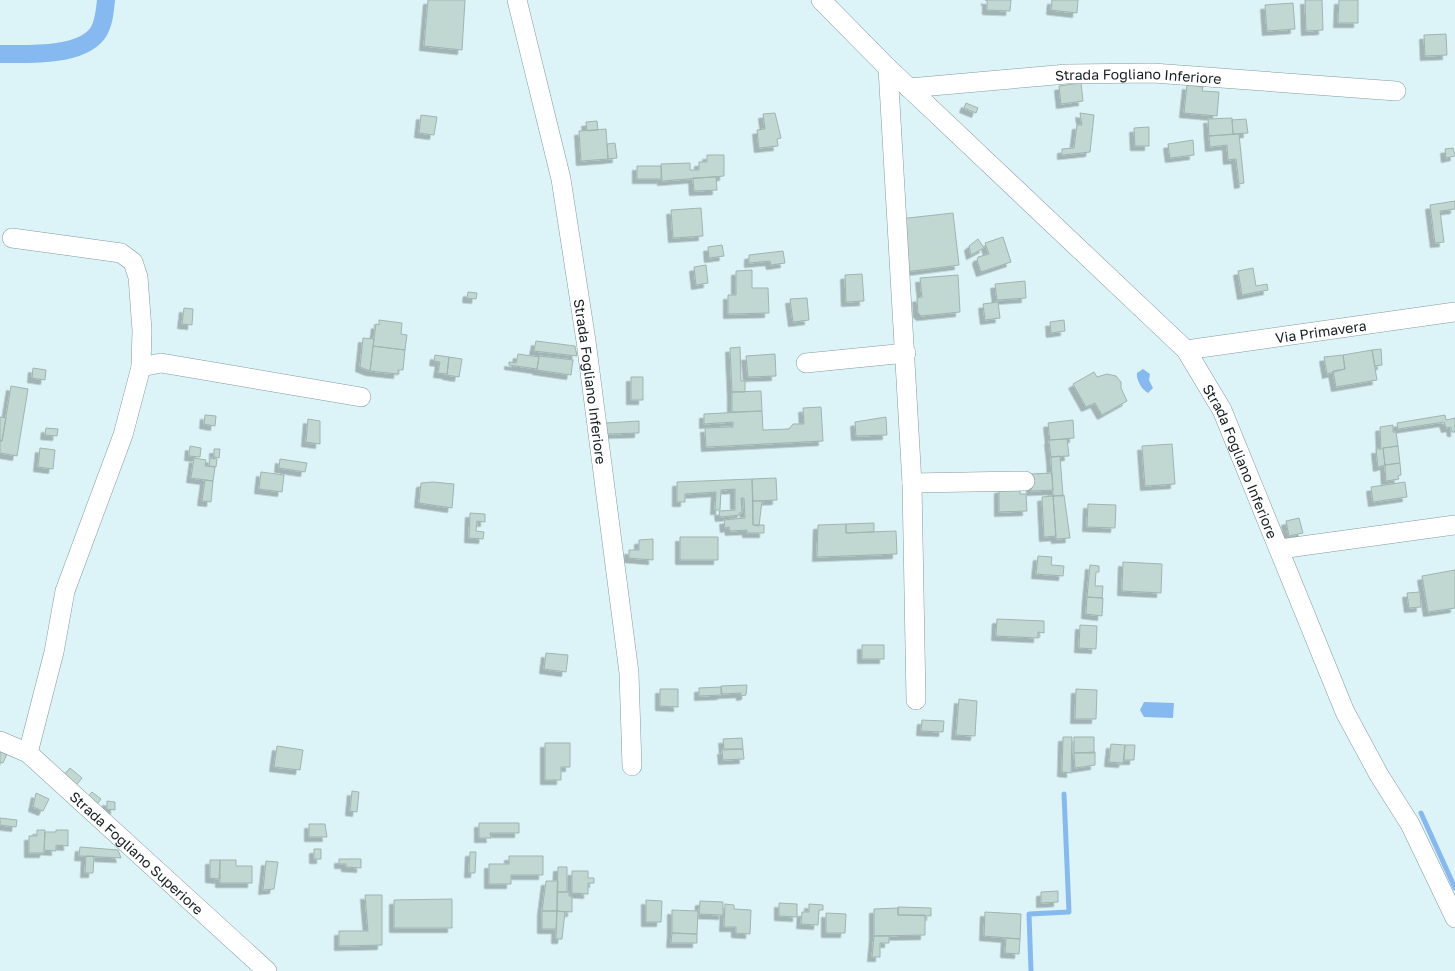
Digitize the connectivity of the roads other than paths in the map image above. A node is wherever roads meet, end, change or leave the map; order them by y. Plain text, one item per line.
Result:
1 (517, 0) edge
2 (821, 0) edge
3 (888, 68) junction
4 (909, 88) junction
5 (1396, 92) dead end
6 (12, 238) dead end
7 (1455, 312) edge
8 (1186, 350) junction
9 (906, 353) junction
10 (806, 363) dead end
11 (141, 367) junction
12 (361, 397) dead end
13 (1025, 480) dead end
14 (912, 483) junction
15 (1455, 525) edge
16 (1280, 549) junction
17 (916, 700) dead end
18 (0, 741) edge
19 (28, 753) junction
20 (632, 766) dead end
21 (1455, 918) edge
22 (267, 971) edge

1 - 20 street, Strada Fogliano Inferiore
2 - 3 street, Strada Fogliano Inferiore
3 - 4 street, Strada Fogliano Inferiore
3 - 9 street
4 - 5 street, Strada Fogliano Inferiore
4 - 8 street, Strada Fogliano Inferiore
6 - 11 street
7 - 8 street, Via Primavera
8 - 16 street, Strada Fogliano Inferiore
9 - 10 street
9 - 14 street
11 - 12 street
11 - 19 street
13 - 14 street
14 - 17 street
15 - 16 street
16 - 21 street, Strada Fogliano Inferiore
18 - 19 street, Strada Fogliano Superiore
19 - 22 street, Strada Fogliano Superiore

